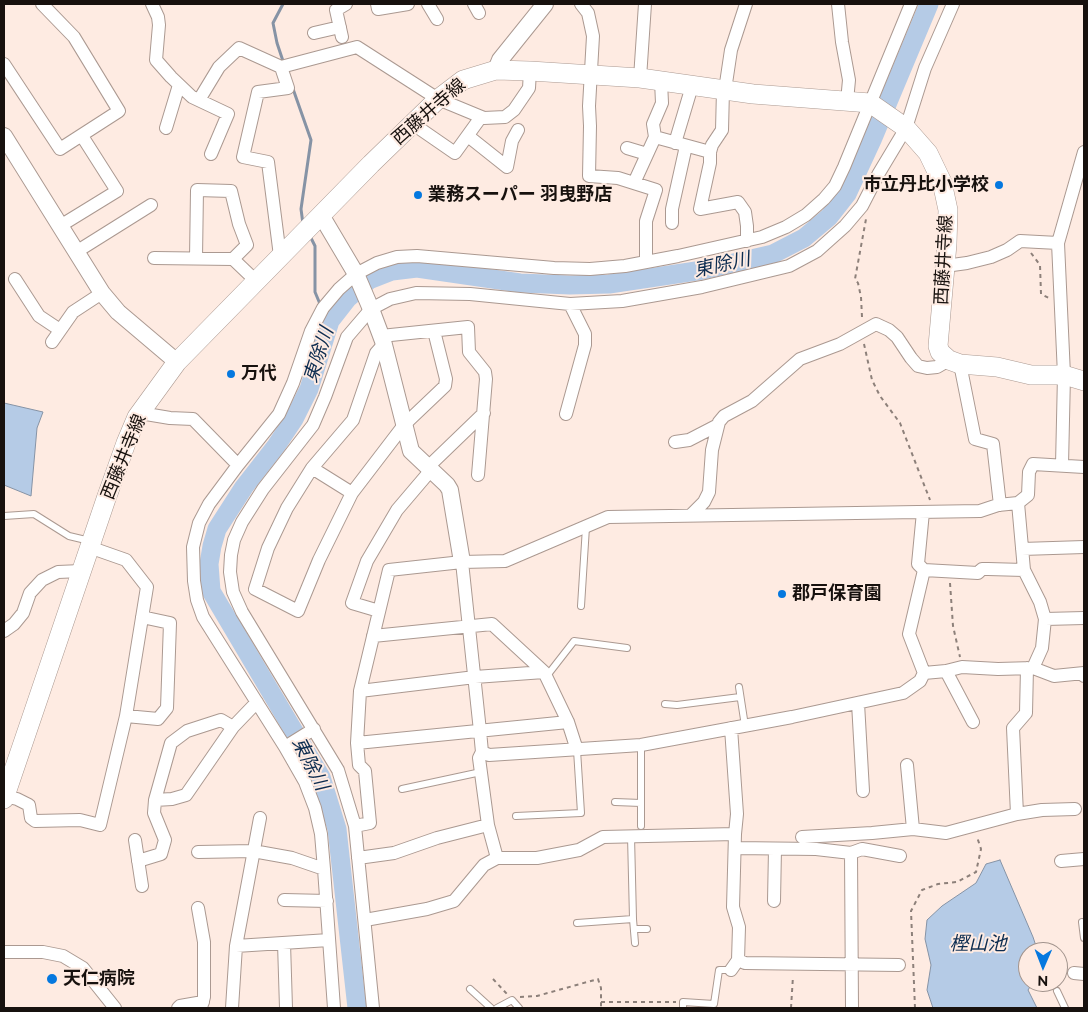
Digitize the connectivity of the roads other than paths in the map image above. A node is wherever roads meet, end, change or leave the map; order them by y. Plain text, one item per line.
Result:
1 (42, 4) edge
2 (152, 4) edge
3 (346, 4) edge
4 (377, 4) edge
5 (408, 4) edge
6 (428, 4) edge
7 (544, 4) edge
8 (581, 4) edge
9 (646, 4) edge
10 (746, 4) edge
11 (838, 4) edge
12 (912, 4) edge
13 (953, 4) edge
14 (437, 19) dead end
15 (314, 33) dead end
16 (4, 64) edge
17 (281, 67) junction
18 (496, 70) junction
19 (530, 71) junction
20 (592, 75) junction
21 (640, 78) junction
22 (661, 81) junction
23 (180, 85) junction
24 (692, 86) junction
25 (724, 90) junction
26 (438, 99) junction
27 (199, 100) junction
28 (846, 101) junction
29 (870, 103) junction
30 (481, 117) junction
31 (413, 124) junction
32 (902, 124) junction
33 (166, 128) dead end
34 (518, 130) dead end
35 (4, 136) edge
36 (82, 136) junction
37 (468, 136) junction
38 (655, 138) junction
39 (681, 144) junction
40 (627, 148) dead end
41 (710, 152) junction
42 (1084, 152) edge
43 (211, 154) dead end
44 (648, 154) junction
45 (634, 183) junction
46 (152, 205) dead end
47 (672, 223) dead end
48 (312, 225) junction
49 (60, 226) junction
50 (747, 241) junction
51 (1058, 243) junction
52 (76, 252) junction
53 (280, 256) junction
54 (154, 258) dead end
55 (196, 258) junction
56 (233, 259) junction
57 (646, 262) junction
58 (945, 266) junction
59 (356, 274) junction
60 (15, 279) dead end
61 (256, 281) junction
62 (102, 293) junction
63 (570, 304) junction
64 (371, 309) junction
65 (60, 330) junction
66 (434, 331) junction
67 (383, 340) junction
68 (52, 342) dead end
69 (177, 362) junction
70 (955, 362) junction
71 (1064, 375) junction
72 (1084, 381) edge
73 (140, 413) junction
74 (484, 413) junction
75 (566, 414) dead end
76 (404, 425) junction
77 (718, 425) junction
78 (676, 442) dead end
79 (238, 465) junction
80 (1062, 465) junction
81 (1084, 466) edge
82 (312, 468) junction
83 (429, 468) junction
84 (478, 475) dead end
85 (352, 493) junction
86 (1018, 503) junction
87 (1000, 505) junction
88 (929, 512) junction
89 (4, 516) edge
90 (690, 516) junction
91 (586, 526) junction
92 (90, 545) junction
93 (1084, 547) edge
94 (1022, 549) junction
95 (462, 562) junction
96 (924, 570) junction
97 (1024, 570) junction
98 (81, 571) junction
99 (581, 606) dead end
100 (379, 611) junction
101 (142, 617) junction
102 (1084, 618) edge
103 (1045, 619) junction
104 (470, 627) junction
105 (4, 631) edge
106 (373, 636) junction
107 (627, 648) dead end
108 (1030, 668) junction
109 (946, 672) junction
110 (924, 673) junction
111 (545, 674) junction
112 (1084, 674) edge
113 (475, 677) junction
114 (739, 687) dead end
115 (360, 691) junction
116 (740, 697) junction
117 (257, 702) junction
118 (858, 703) junction
119 (665, 704) dead end
120 (126, 716) junction
121 (568, 722) junction
122 (973, 722) dead end
123 (745, 726) junction
124 (233, 727) junction
125 (731, 728) junction
126 (312, 731) junction
127 (480, 731) junction
128 (357, 743) junction
129 (641, 745) junction
130 (288, 746) junction
131 (577, 750) junction
132 (482, 752) junction
133 (907, 765) dead end
134 (481, 772) junction
135 (402, 789) dead end
136 (863, 791) dead end
137 (4, 797) edge
138 (155, 800) junction
139 (615, 802) dead end
140 (641, 803) junction
141 (1074, 809) dead end
142 (1017, 814) junction
143 (516, 816) dead end
144 (260, 818) dead end
145 (488, 825) junction
146 (355, 826) junction
147 (641, 826) dead end
148 (913, 829) junction
149 (735, 834) junction
150 (631, 836) junction
151 (802, 837) dead end
152 (135, 840) dead end
153 (735, 848) junction
154 (775, 849) junction
155 (198, 852) dead end
156 (253, 852) junction
157 (851, 853) junction
158 (900, 856) dead end
159 (358, 858) junction
160 (497, 858) junction
161 (1084, 859) edge
162 (138, 861) junction
163 (1062, 861) dead end
164 (324, 869) junction
165 (142, 886) dead end
166 (284, 900) dead end
167 (327, 901) junction
168 (774, 901) dead end
169 (198, 908) dead end
170 (632, 919) junction
171 (365, 920) junction
172 (1082, 922) dead end
173 (576, 923) dead end
174 (634, 929) junction
175 (647, 929) dead end
176 (1084, 938) edge
177 (329, 940) junction
178 (284, 943) junction
179 (635, 943) dead end
180 (236, 946) junction
181 (4, 952) edge
182 (735, 965) junction
183 (899, 965) dead end
184 (851, 966) junction
185 (470, 989) dead end
186 (1057, 992) edge
187 (202, 1005) edge
188 (683, 1005) edge
189 (115, 1008) edge
190 (178, 1008) edge
191 (232, 1008) edge
192 (286, 1008) edge
193 (334, 1008) edge
194 (374, 1008) edge
195 (491, 1008) edge
196 (498, 1008) edge
197 (518, 1008) edge
198 (852, 1008) edge
199 (1065, 1008) edge

1 - 36 street
2 - 23 street
3 - 15 street
4 - 5 street
6 - 14 street
7 - 18 street
8 - 20 street
9 - 21 street
10 - 25 street
11 - 28 street
12 - 29 street
13 - 32 street
16 - 36 street
17 - 26 street
17 - 27 street
17 - 53 street
18 - 19 main road, 西藤井寺線
18 - 26 main road, 西藤井寺線
19 - 20 main road, 西藤井寺線
19 - 30 street
20 - 21 main road, 西藤井寺線
20 - 45 street
21 - 22 main road, 西藤井寺線
22 - 24 main road, 西藤井寺線
22 - 38 street
23 - 27 street
23 - 33 street
24 - 25 main road, 西藤井寺線
24 - 39 street
25 - 28 main road, 西藤井寺線
25 - 41 street
26 - 30 street
26 - 31 main road, 西藤井寺線
27 - 43 street
28 - 29 main road, 西藤井寺線
29 - 32 main road, 西藤井寺線
29 - 50 street
30 - 37 street
31 - 37 street
31 - 48 main road, 西藤井寺線
32 - 58 main road, 西藤井寺線
32 - 63 street
34 - 37 street
35 - 49 street
36 - 49 street
38 - 39 street
38 - 44 street
39 - 41 street
39 - 47 street
40 - 44 street
41 - 50 street
42 - 51 street
44 - 45 street
45 - 57 street
46 - 52 street
48 - 53 main road, 西藤井寺線
48 - 59 street
49 - 52 street
50 - 57 street
51 - 58 street
51 - 71 street
52 - 62 street
53 - 61 main road, 西藤井寺線
54 - 55 street
55 - 56 street
55 - 56 street
56 - 61 street
57 - 59 street
58 - 70 main road, 西藤井寺線
59 - 64 street
59 - 79 street
60 - 65 street
61 - 69 main road, 西藤井寺線
62 - 65 street
62 - 69 street
63 - 64 street
63 - 75 street
64 - 67 street
64 - 126 street
65 - 68 street
66 - 67 street
66 - 74 street
66 - 76 street
67 - 76 street
67 - 82 street
69 - 73 main road, 西藤井寺線
70 - 71 main road
70 - 77 street
70 - 87 street
71 - 72 main road
71 - 80 street
73 - 79 street
73 - 92 main road, 西藤井寺線
74 - 83 street
74 - 84 street
76 - 83 street
76 - 85 street
77 - 78 street
77 - 90 street
79 - 117 street
80 - 81 street
80 - 86 street
82 - 85 street
82 - 85 street
83 - 95 street
83 - 100 street
86 - 87 street
86 - 94 street
87 - 88 street
88 - 90 street
88 - 96 street
89 - 92 lane
90 - 91 street
91 - 95 street
91 - 99 lane
92 - 98 main road, 西藤井寺線
92 - 101 street
93 - 94 street
94 - 97 street
95 - 100 street
95 - 104 street
96 - 97 street
96 - 110 street
97 - 103 street
98 - 105 street
98 - 137 main road, 西藤井寺線
100 - 106 street
101 - 120 street
101 - 120 street
102 - 103 street
103 - 108 street
104 - 106 street
104 - 111 street
104 - 113 street
106 - 115 street
107 - 111 lane
108 - 109 street
108 - 112 street
108 - 142 street
109 - 110 street
109 - 122 street
110 - 118 street
111 - 113 street
111 - 121 street
113 - 115 street
113 - 127 street
114 - 116 lane
115 - 128 street
116 - 119 lane
116 - 123 lane
117 - 124 street
117 - 130 street
118 - 123 street
118 - 136 street
120 - 137 street
121 - 127 street
121 - 131 street
123 - 125 street
124 - 138 street
124 - 138 street
125 - 129 street
125 - 149 street
126 - 130 street
126 - 146 street
127 - 128 street
127 - 132 street
128 - 146 street
129 - 131 street
129 - 140 lane
130 - 164 street
131 - 132 street
131 - 143 lane
132 - 134 street
133 - 148 street
134 - 135 lane
134 - 145 street
138 - 162 street
139 - 140 lane
140 - 147 lane
141 - 142 street
142 - 148 street
144 - 156 street
145 - 159 street
145 - 160 street
146 - 159 street
148 - 151 street
149 - 150 street
149 - 153 street
150 - 160 street
150 - 170 lane
152 - 162 street
153 - 154 street
153 - 182 street
154 - 157 street
154 - 168 street
155 - 156 street
156 - 164 street
156 - 180 street
157 - 158 street
157 - 184 street
159 - 171 street
160 - 171 street
161 - 163 street
162 - 165 street
164 - 167 street
166 - 167 street
167 - 177 street
169 - 187 street
170 - 173 lane
170 - 174 lane
171 - 194 street
172 - 176 lane
174 - 175 lane
174 - 179 lane
177 - 178 street
177 - 193 street
178 - 180 street
178 - 192 street
180 - 191 street
181 - 189 street
182 - 184 street
182 - 188 lane
183 - 184 street
184 - 198 street
185 - 195 lane
186 - 199 lane
187 - 190 street
196 - 197 lane

